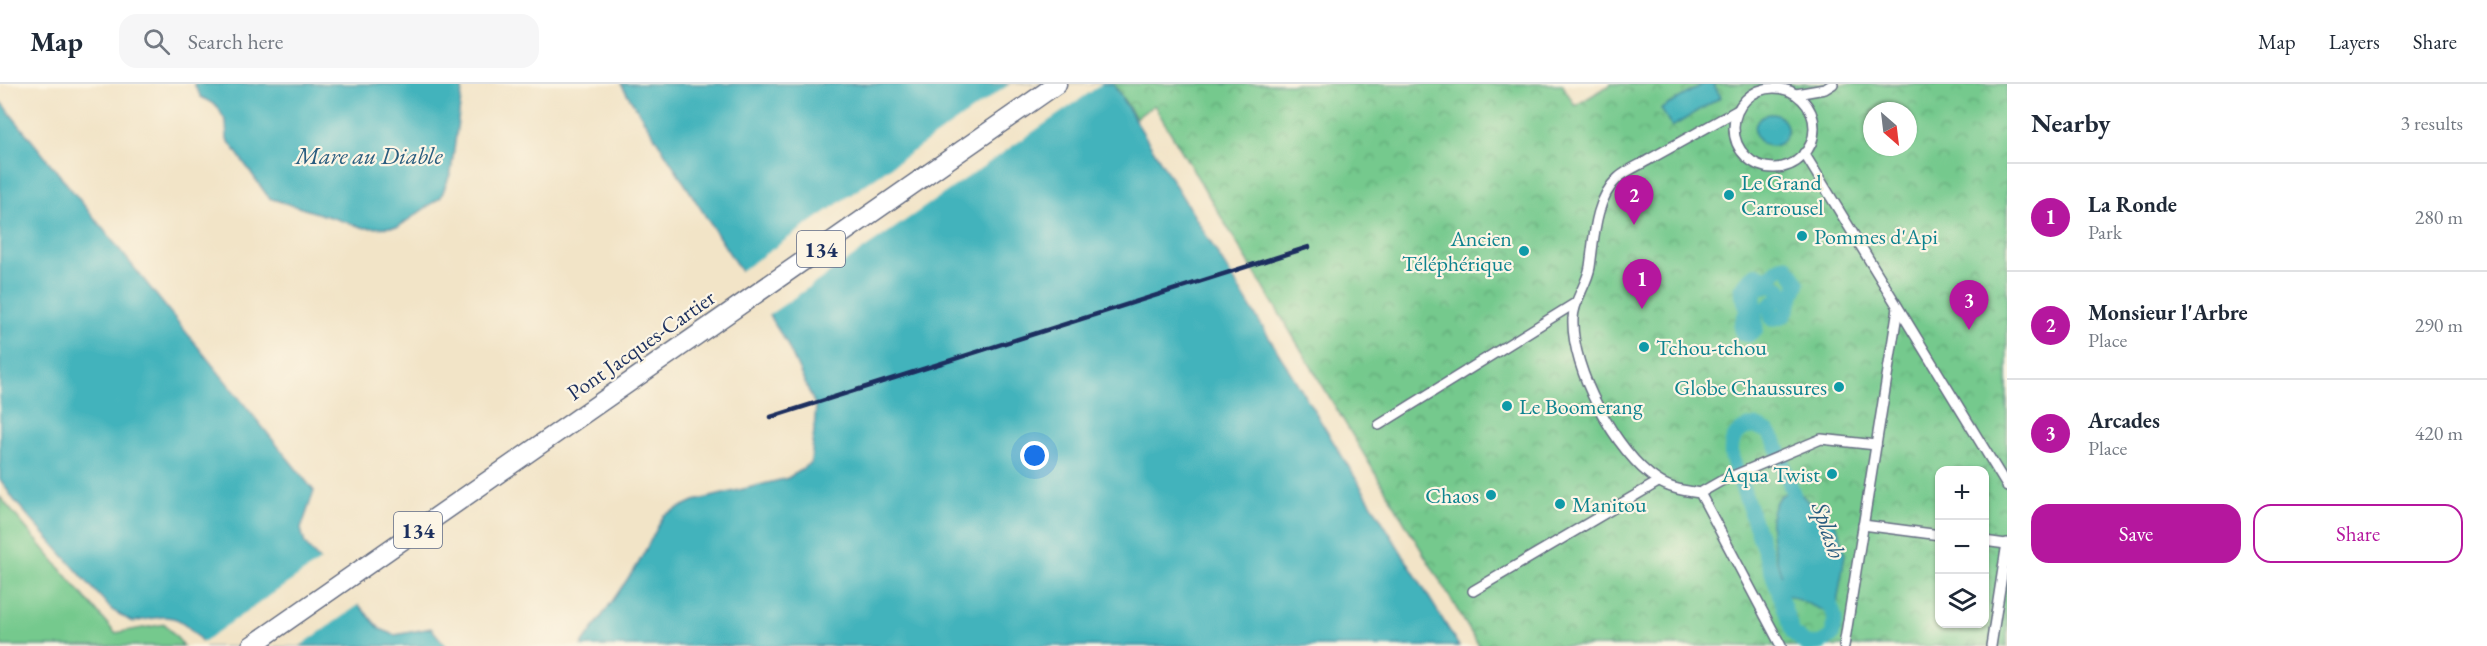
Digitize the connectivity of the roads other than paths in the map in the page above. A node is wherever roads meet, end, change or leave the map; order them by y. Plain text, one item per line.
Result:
1 (1057, 84) edge
2 (1746, 84) edge
3 (1833, 84) edge
4 (1752, 94) junction
5 (1796, 94) junction
6 (1738, 110) junction
7 (1804, 153) junction
8 (1577, 302) junction
9 (1898, 308) junction
10 (1379, 425) dead end
11 (1876, 445) junction
12 (1658, 482) junction
13 (2007, 486) edge
14 (1700, 493) junction
15 (1863, 525) junction
16 (1935, 534) edge
17 (1989, 542) edge
18 (2006, 544) edge
19 (1473, 591) dead end
20 (251, 646) edge
21 (1781, 646) edge
22 (1844, 646) edge
23 (1991, 646) edge

1 - 20 main road, Pont Jacques-Cartier / 134
2 - 4 street
3 - 5 street
4 - 5 street
4 - 6 street
5 - 7 street
6 - 7 street
6 - 8 street
7 - 9 street
8 - 10 street
8 - 12 street
9 - 11 street
9 - 13 street
11 - 14 street
11 - 15 street
12 - 14 street
12 - 19 street
14 - 21 street
15 - 16 street
15 - 22 street
17 - 18 street
18 - 23 street

